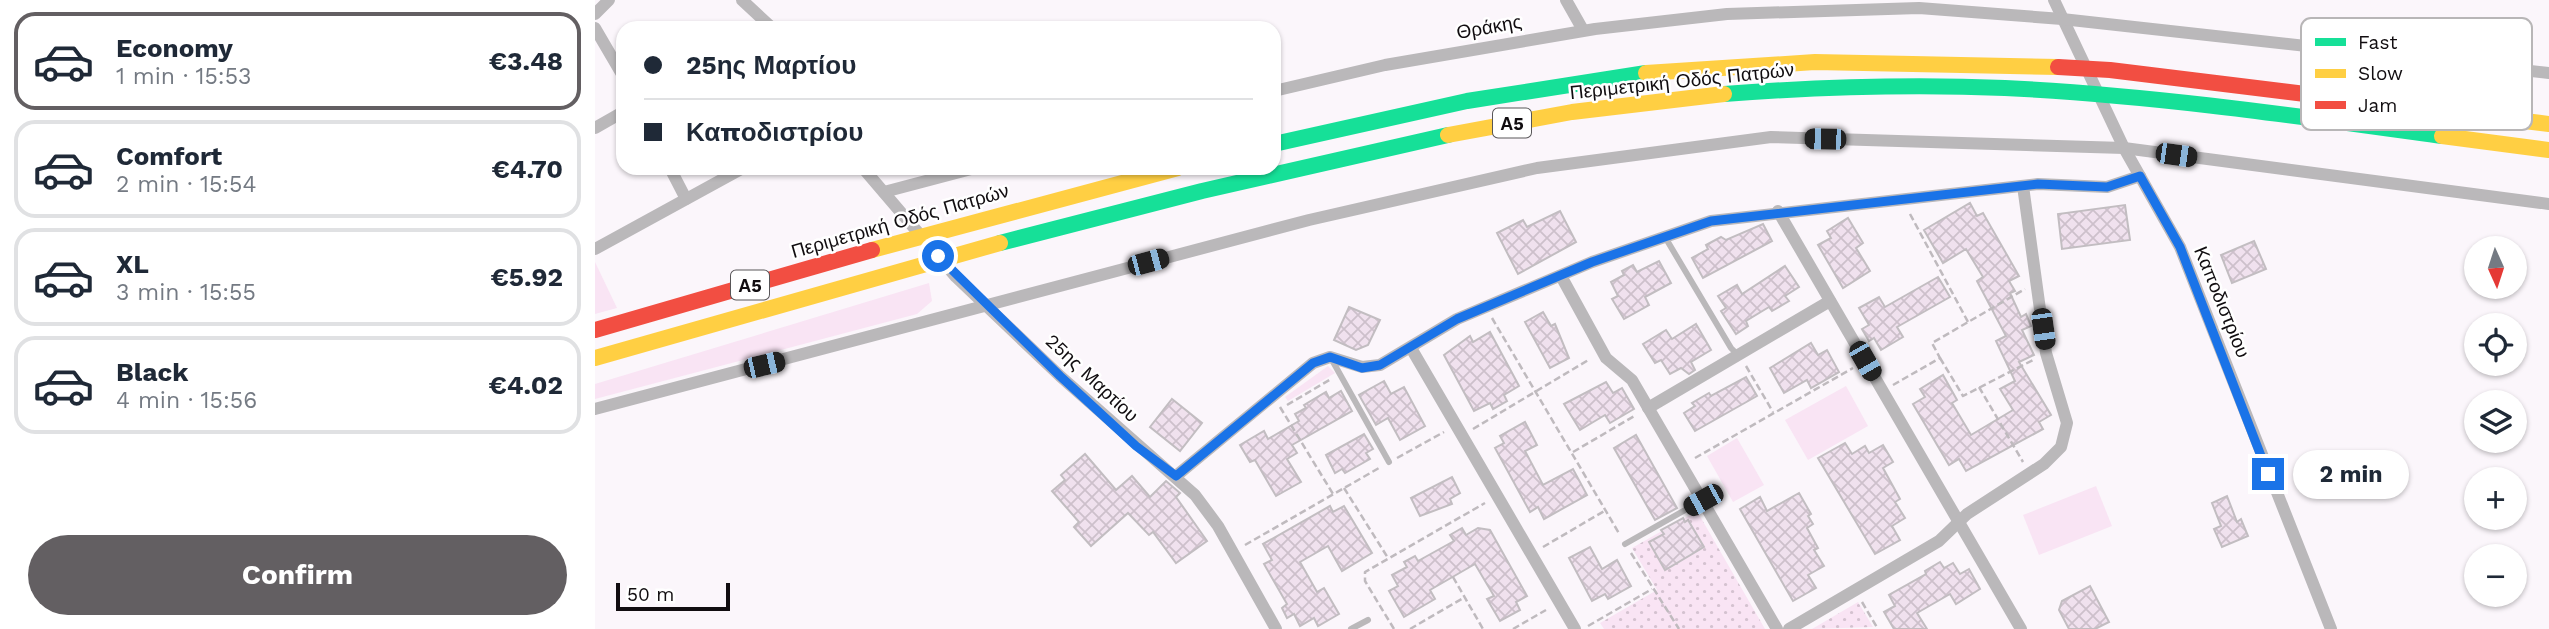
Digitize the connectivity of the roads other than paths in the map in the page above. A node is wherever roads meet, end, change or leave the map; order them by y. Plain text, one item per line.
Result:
1 (609, 0) edge
2 (742, 0) edge
3 (1566, 0) edge
4 (2054, 0) edge
5 (595, 14) edge
6 (2063, 19) junction
7 (764, 21) edge
8 (595, 28) edge
9 (1583, 30) junction
10 (2301, 45) edge
11 (616, 64) edge
12 (1281, 90) edge
13 (2301, 93) edge
14 (616, 117) edge
15 (2301, 119) edge
16 (595, 128) edge
17 (2389, 130) edge
18 (1281, 142) edge
19 (2124, 148) junction
20 (2549, 150) edge
21 (1281, 173) edge
22 (674, 175) edge
23 (730, 175) edge
24 (869, 175) edge
25 (948, 175) edge
26 (1151, 175) edge
27 (1274, 175) edge
28 (2140, 176) junction
29 (2023, 186) junction
30 (884, 192) junction
31 (686, 199) junction
32 (2549, 204) edge
33 (1778, 211) junction
34 (1665, 237) junction
35 (595, 249) edge
36 (1561, 276) junction
37 (1829, 301) junction
38 (988, 305) junction
39 (595, 330) edge
40 (1411, 348) junction
41 (1738, 355) junction
42 (1330, 357) junction
43 (595, 358) edge
44 (1648, 408) junction
45 (595, 409) edge
46 (1389, 462) road end
47 (1176, 476) junction
48 (1703, 500) junction
49 (1959, 522) junction
50 (1625, 544) road end
51 (1368, 620) dead end
52 (1276, 629) edge
53 (1351, 629) edge
54 (1576, 629) edge
55 (1777, 629) edge
56 (1789, 629) edge
57 (2021, 629) edge
58 (2331, 629) edge

1 - 5 street
2 - 7 street
3 - 9 street
4 - 6 street, Καποδιστρίου
6 - 9 street, Θράκης
6 - 10 street, Θράκης
6 - 19 street, Καποδιστρίου
8 - 11 street
9 - 12 street, Θράκης
13 - 18 highway, Περιμετρική Οδός Πατρών / Α5
14 - 16 street
15 - 21 highway, Περιμετρική Οδός Πατρών / Α5
17 - 20 highway, Περιμετρική Οδός Πατρών / Α5
19 - 28 street, Καποδιστρίου
19 - 32 street
19 - 38 street
22 - 31 street
23 - 31 street
24 - 30 street, 25ης Μαρτίου
25 - 30 street
26 - 39 highway, Περιμετρική Οδός Πατρών / Α5
27 - 43 highway, Περιμετρική Οδός Πατρών / Α5
28 - 29 street
28 - 58 street, Καποδιστρίου
29 - 33 street
29 - 49 street
30 - 38 street, 25ης Μαρτίου
31 - 35 street
33 - 34 street
33 - 37 street
34 - 36 street
34 - 41 lane
36 - 40 street
36 - 44 street
37 - 41 street
37 - 49 street
38 - 45 street
38 - 47 street, 25ης Μαρτίου
40 - 42 street
40 - 54 street
41 - 44 street
42 - 46 lane
42 - 47 street
44 - 48 street
47 - 52 street, 25ης Μαρτίου
48 - 50 lane
48 - 55 street
49 - 56 street
49 - 57 street
51 - 53 lane

